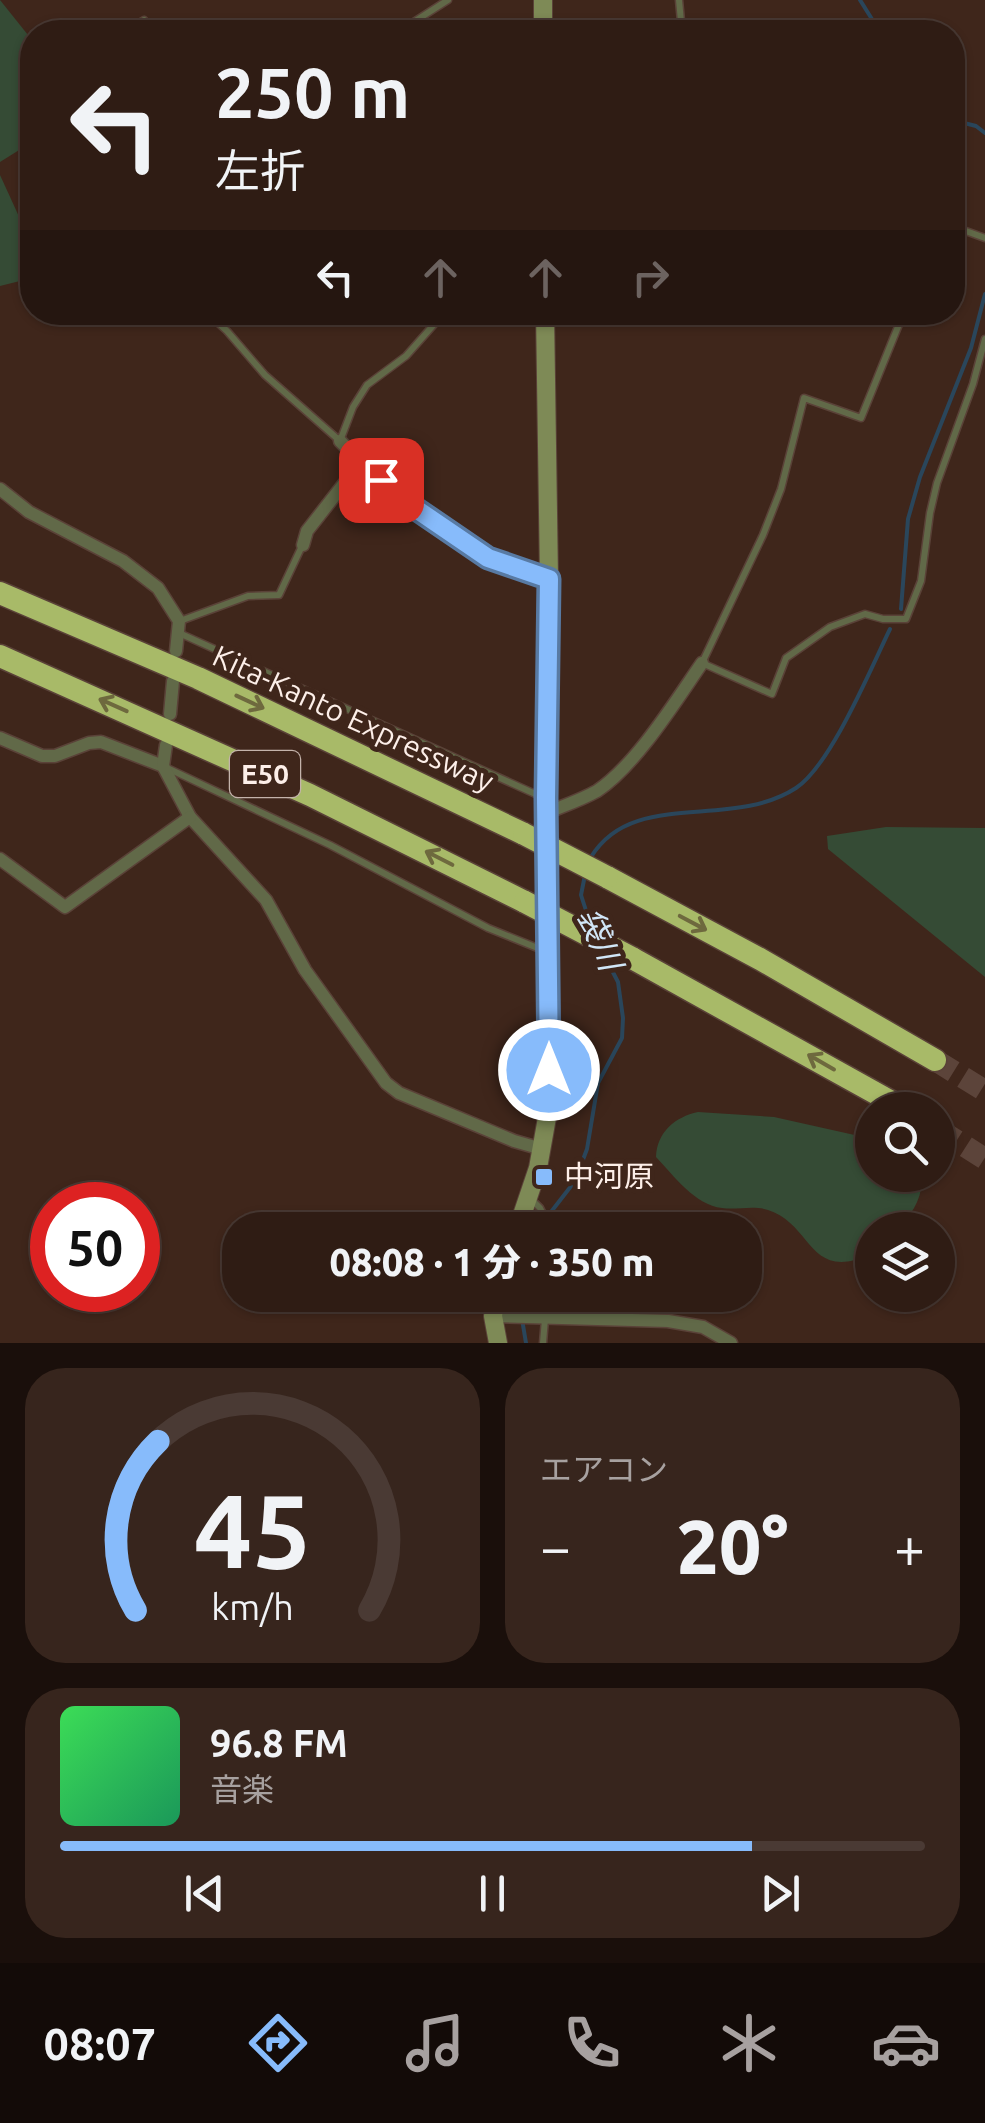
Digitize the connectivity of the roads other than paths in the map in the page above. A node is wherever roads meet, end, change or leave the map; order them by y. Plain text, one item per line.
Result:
1 (448, 0) edge
2 (418, 20) edge
3 (221, 325) edge
4 (434, 325) edge
5 (545, 325) edge
6 (899, 325) edge
7 (985, 339) edge
8 (340, 441) junction
9 (361, 462) junction
10 (0, 489) edge
11 (302, 544) joint
12 (549, 579) junction
13 (0, 593) edge
14 (179, 627) junction
15 (176, 652) dead end
16 (0, 656) edge
17 (702, 663) junction
18 (173, 680) dead end
19 (170, 714) dead end
20 (0, 738) edge
21 (166, 745) dead end
22 (164, 766) junction
23 (546, 806) junction
24 (190, 816) junction
25 (0, 859) edge
26 (550, 953) junction
27 (935, 1060) tunnel mouth
28 (874, 1092) edge
29 (542, 1149) junction
30 (534, 1202) junction
31 (528, 1212) edge
32 (540, 1212) edge
33 (498, 1312) edge
34 (541, 1312) edge
35 (498, 1316) junction
36 (540, 1316) junction
37 (498, 1343) edge
38 (543, 1343) edge
39 (731, 1343) edge

1 - 2 lane
3 - 8 lane
4 - 8 lane
5 - 12 main road
6 - 17 lane
7 - 17 lane
8 - 9 street
9 - 11 street
9 - 12 street
10 - 14 street
11 - 14 lane
12 - 23 main road
13 -> 27 highway, Kita-Kanto Expressway / E50, bridge
14 - 15 street
14 - 23 lane
28 -> 16 highway, E50, bridge
17 - 23 street
18 - 19 street
20 - 22 street
21 - 22 street
22 - 24 street
22 - 26 lane
23 - 26 main road
24 - 25 street
24 - 29 street
26 - 29 main road
29 - 30 main road
30 - 31 main road
30 - 32 lane
33 - 35 main road
34 - 36 lane
35 - 36 street
35 - 37 main road
36 - 38 lane
36 - 39 street

